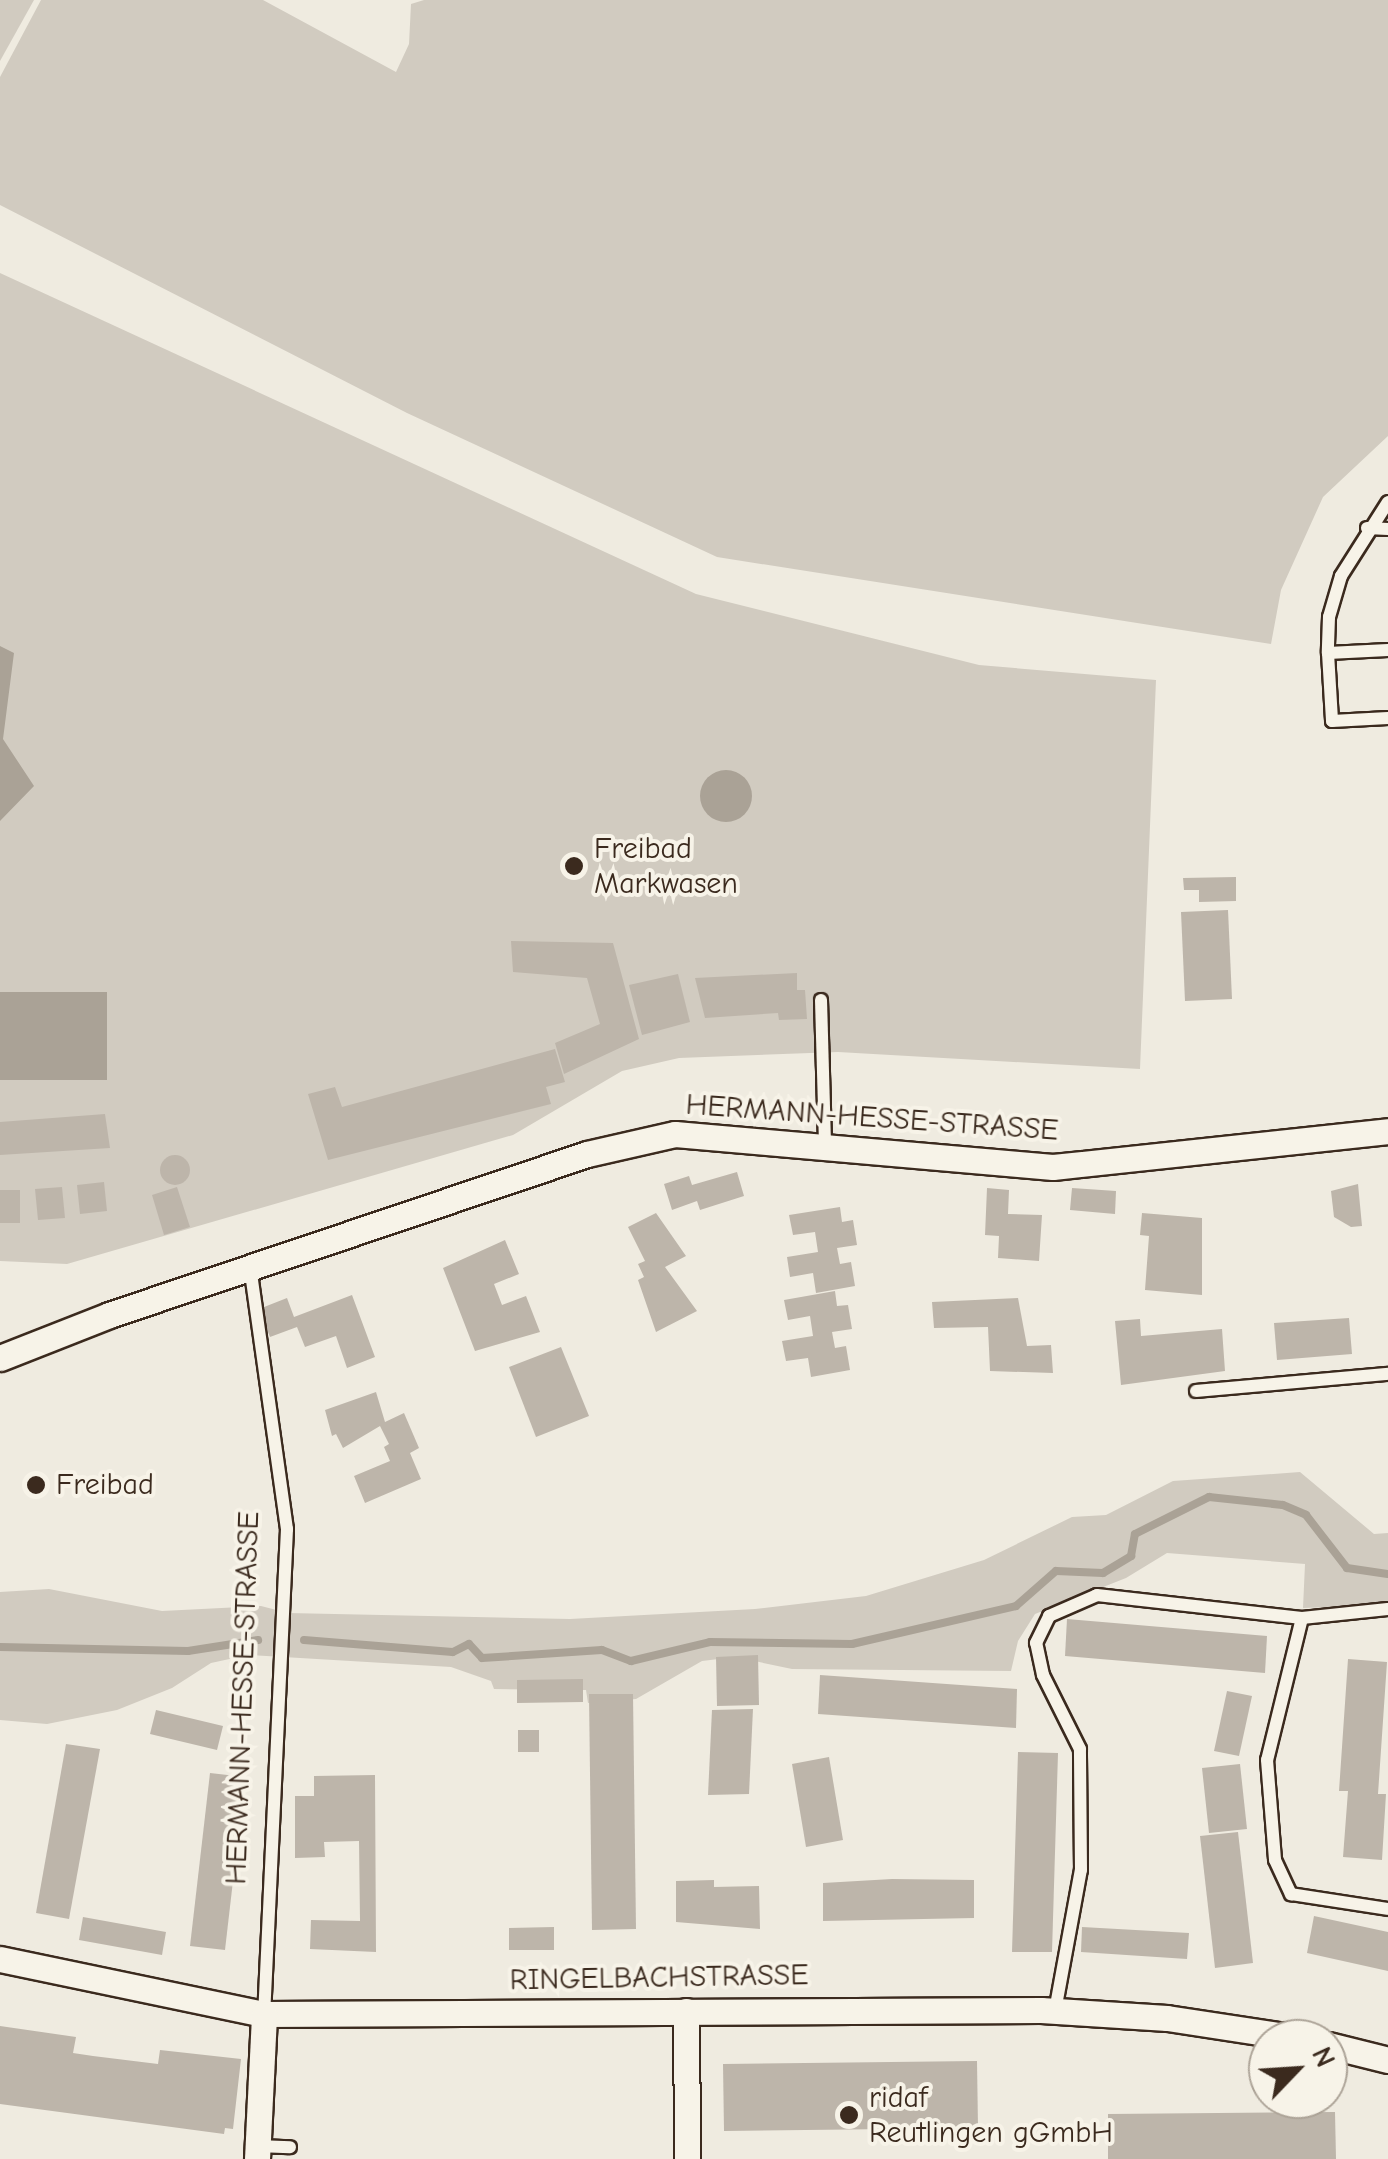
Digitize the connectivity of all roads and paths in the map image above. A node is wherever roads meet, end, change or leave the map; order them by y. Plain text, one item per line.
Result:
1 (1388, 502) edge
2 (1367, 528) junction
3 (1388, 529) edge
4 (1388, 650) edge
5 (1328, 653) junction
6 (1388, 718) edge
7 (821, 1000) dead end
8 (1388, 1130) edge
9 (825, 1145) junction
10 (250, 1266) junction
11 (0, 1358) edge
12 (1388, 1374) edge
13 (1196, 1391) dead end
14 (1388, 1609) edge
15 (1302, 1618) junction
16 (1388, 1909) edge
17 (0, 1959) edge
18 (1055, 2011) junction
19 (686, 2012) junction
20 (264, 2014) junction
21 (1248, 2030) edge
22 (1348, 2049) edge
23 (1388, 2060) edge
24 (290, 2146) dead end
25 (257, 2153) edge
26 (688, 2159) edge

1 - 2 lane
2 - 3 lane
2 - 5 lane
4 - 5 lane
5 - 6 lane
7 - 9 lane
8 - 9 street, HERMANN-HESSE-STRASSE
9 - 10 street, HERMANN-HESSE-STRASSE
10 - 11 street, HERMANN-HESSE-STRASSE
10 - 20 lane, HERMANN-HESSE-STRASSE
12 - 13 lane
14 - 15 lane
15 - 16 lane
15 - 18 lane
17 - 20 street, RINGELBACHSTRASSE
18 - 19 street, RINGELBACHSTRASSE
18 - 21 street, RINGELBACHSTRASSE
19 - 20 street, RINGELBACHSTRASSE
19 - 26 street
20 - 25 street
22 - 23 street
24 - 25 lane

